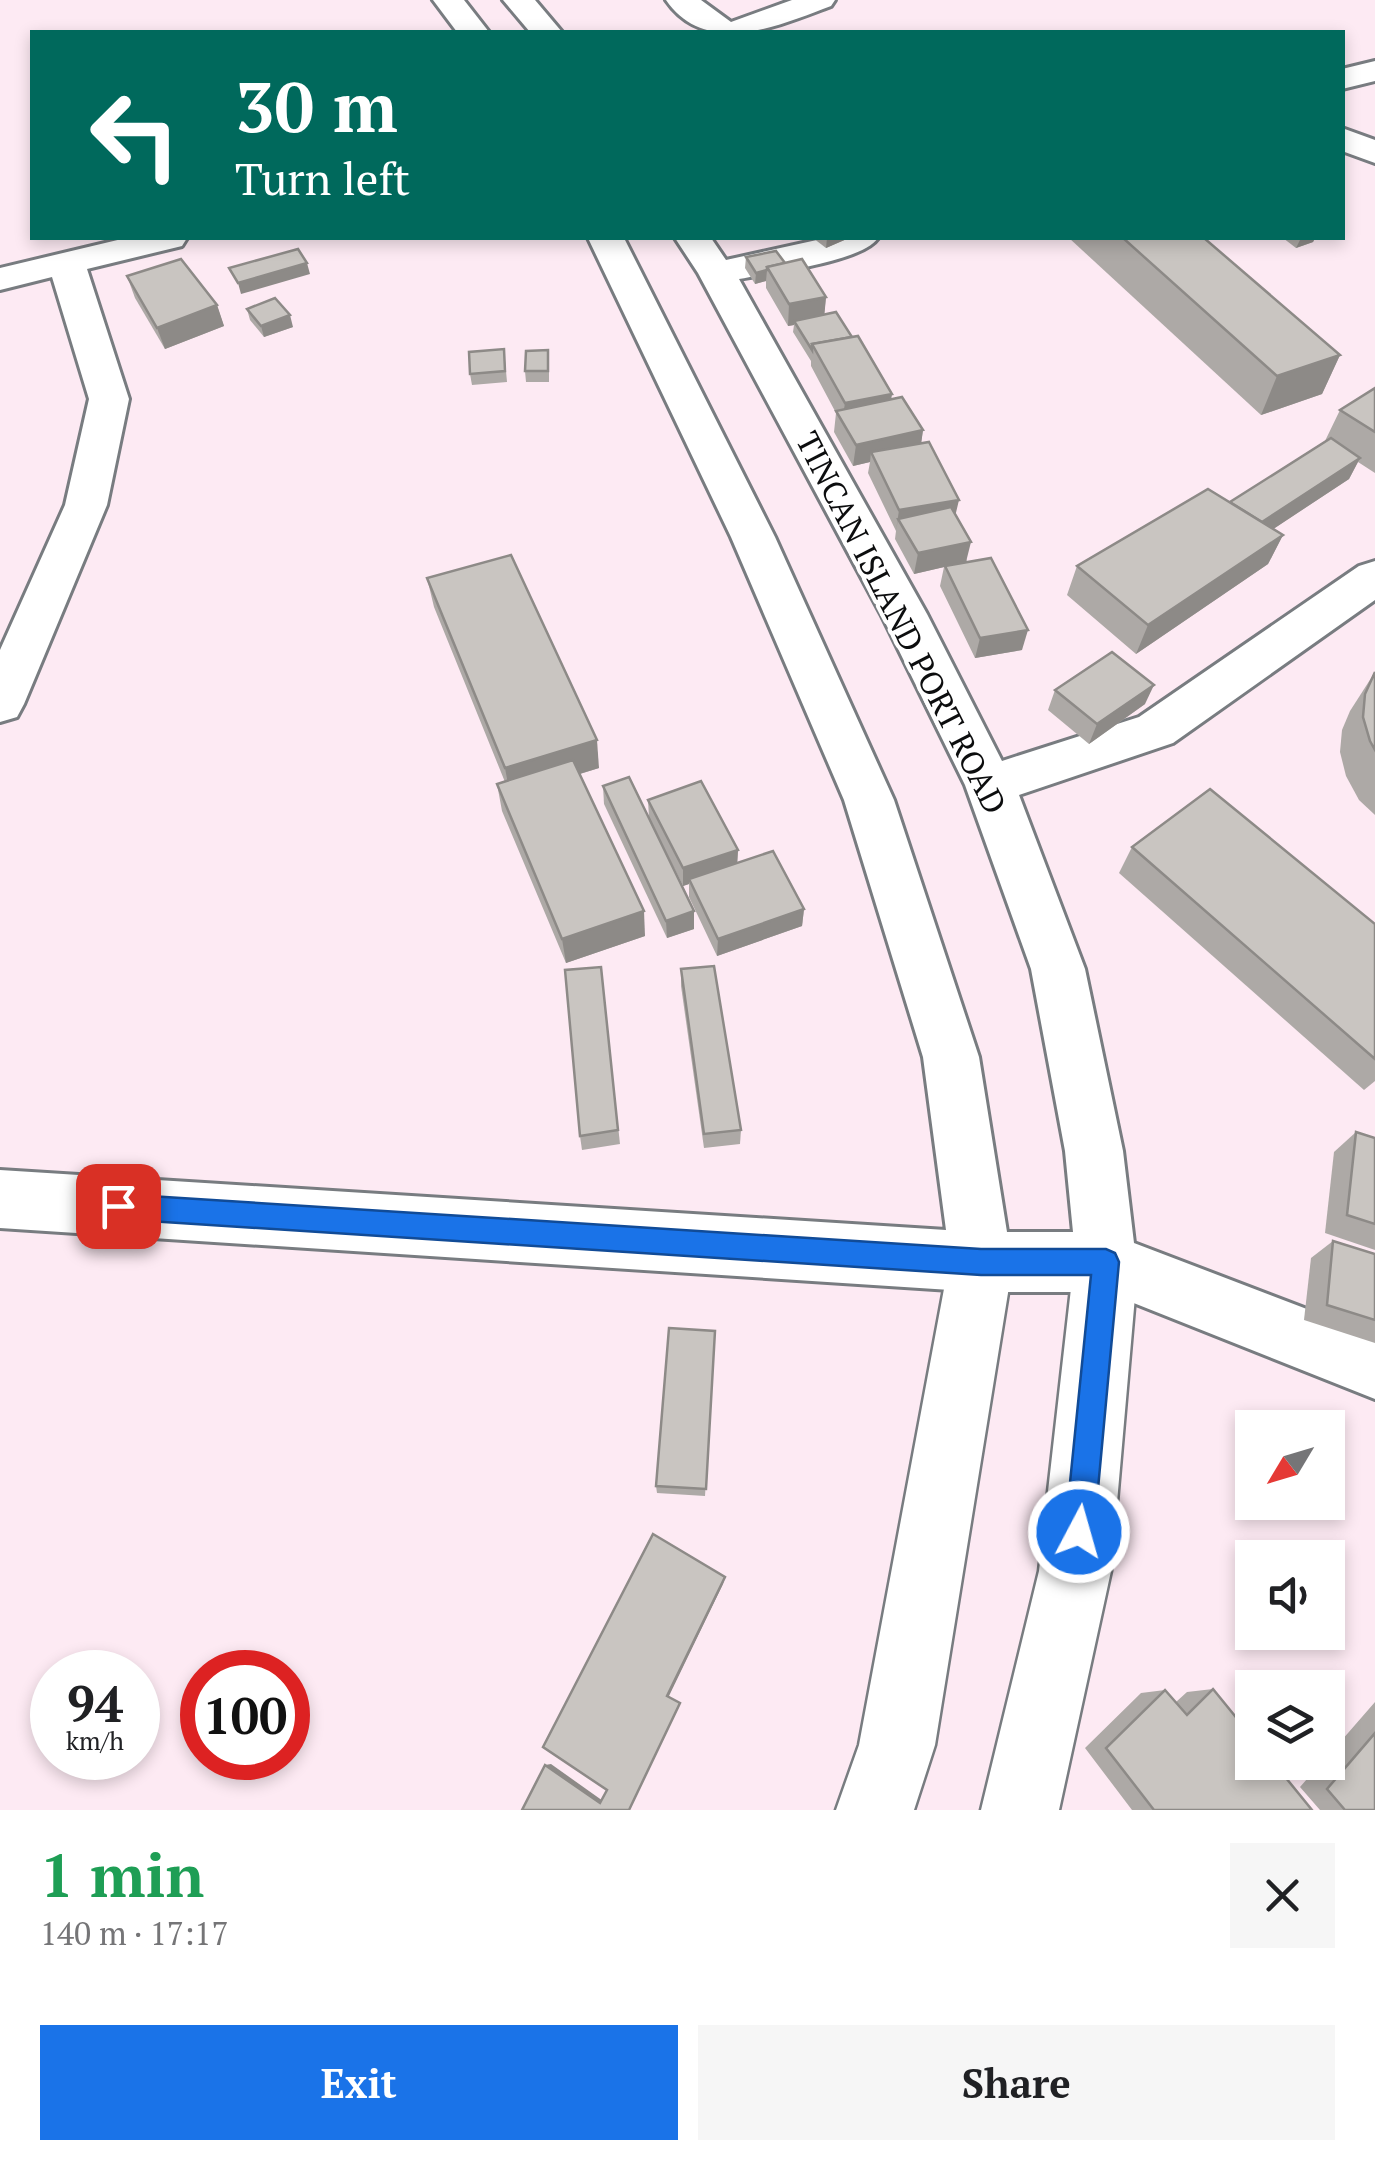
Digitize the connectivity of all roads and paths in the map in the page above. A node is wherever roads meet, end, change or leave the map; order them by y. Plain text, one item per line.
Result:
1 (448, 0) edge
2 (518, 0) edge
3 (681, 0) edge
4 (820, 0) edge
5 (471, 30) edge
6 (544, 30) edge
7 (721, 30) edge
8 (738, 30) edge
9 (1375, 71) edge
10 (1345, 77) edge
11 (1345, 139) edge
12 (1375, 152) edge
13 (160, 240) edge
14 (607, 240) edge
15 (854, 240) edge
16 (705, 255) edge
17 (66, 262) junction
18 (0, 278) edge
19 (1375, 577) edge
20 (0, 704) edge
21 (990, 785) junction
22 (0, 1199) edge
23 (981, 1262) junction
24 (1106, 1262) junction
25 (1375, 1366) edge
26 (875, 1810) edge
27 (1020, 1810) edge

1 - 5 street
2 - 6 street
3 - 7 street
4 - 8 street
9 - 10 street
11 - 12 street
13 - 17 street
14 - 23 street
15 - 16 street
16 - 21 street, TINCAN ISLAND PORT ROAD
17 - 18 street
17 - 20 street
19 - 21 street
21 - 24 street, TINCAN ISLAND PORT ROAD
22 - 23 street
23 - 24 street
23 - 26 highway
24 - 25 street
24 - 27 highway

